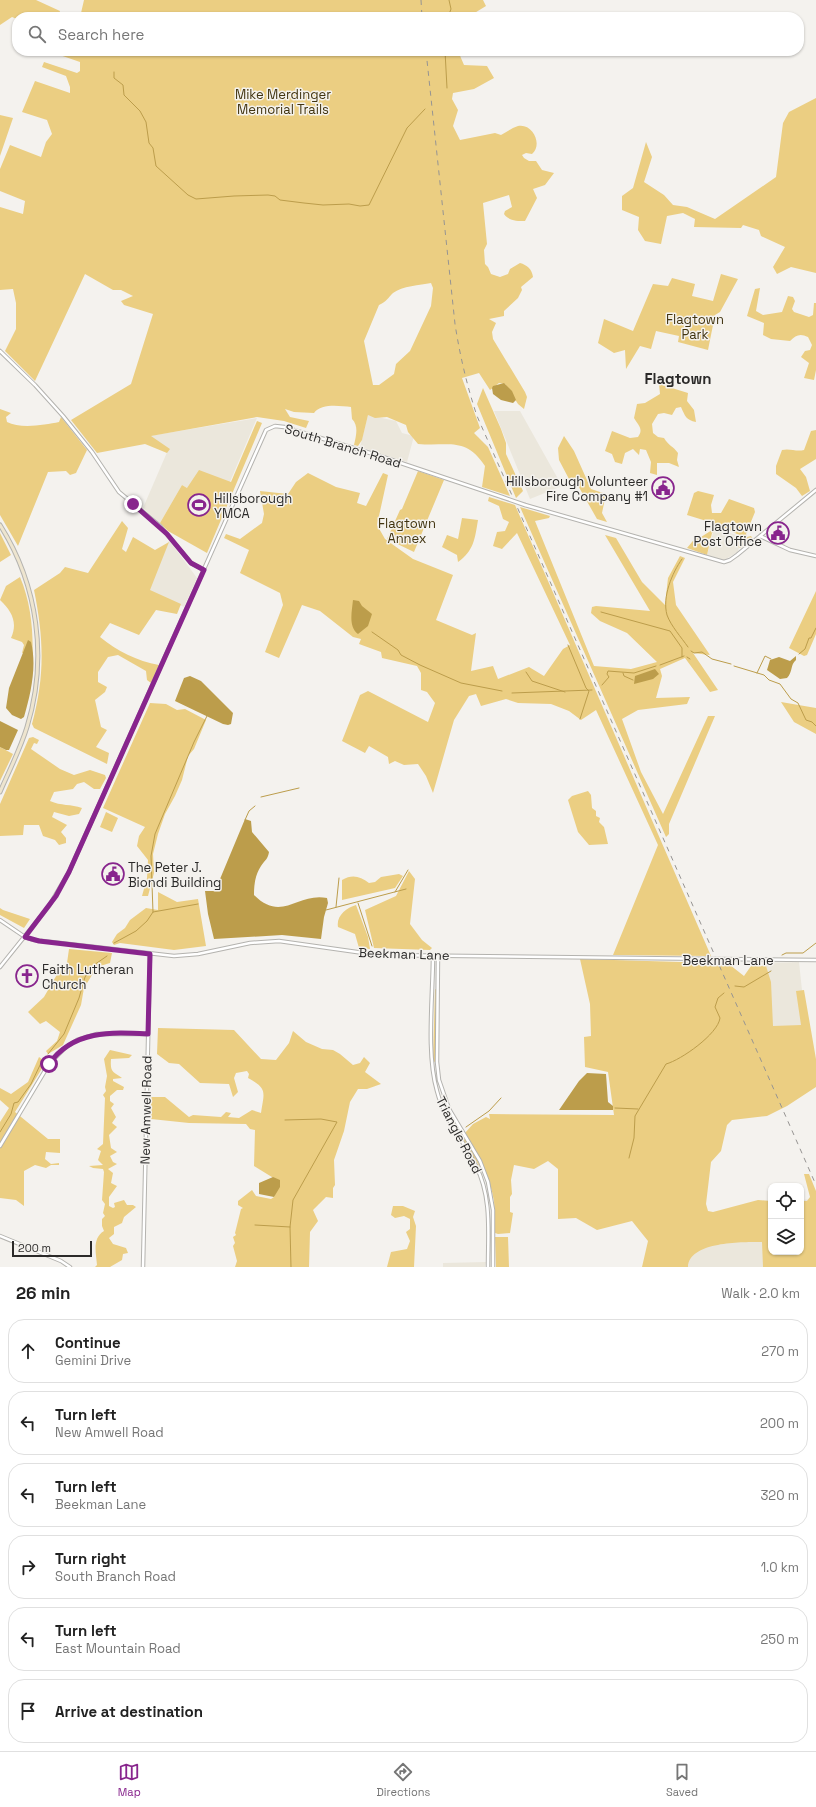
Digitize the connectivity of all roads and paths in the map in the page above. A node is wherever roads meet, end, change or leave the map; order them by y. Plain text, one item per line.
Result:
1 (0, 351) edge
2 (816, 490) edge
3 (0, 525) edge
4 (760, 536) junction
5 (816, 556) edge
6 (204, 570) junction
7 (0, 792) edge
8 (0, 920) edge
9 (25, 937) junction
10 (150, 954) junction
11 (433, 955) junction
12 (438, 956) junction
13 (816, 960) edge
14 (0, 968) edge
15 (148, 1034) junction
16 (0, 1146) edge
17 (0, 1236) edge
18 (70, 1267) edge
19 (143, 1267) edge
20 (488, 1267) edge
21 (493, 1267) edge

1 - 6 street
2 - 4 street, South Branch Road
3 - 7 main road
4 - 5 street
4 - 6 street, South Branch Road, bridge
6 - 9 street, South Branch Road
8 - 9 street, Beekman Lane
9 - 10 street, Beekman Lane
9 - 14 street, South Branch Road
10 - 11 street, Beekman Lane
10 - 15 street, New Amwell Road
11 - 12 street, Beekman Lane
11 - 20 street, Triangle Road
12 - 13 street, Beekman Lane
12 - 21 street, Triangle Road
15 - 16 street
15 - 19 street, New Amwell Road
17 - 18 street

